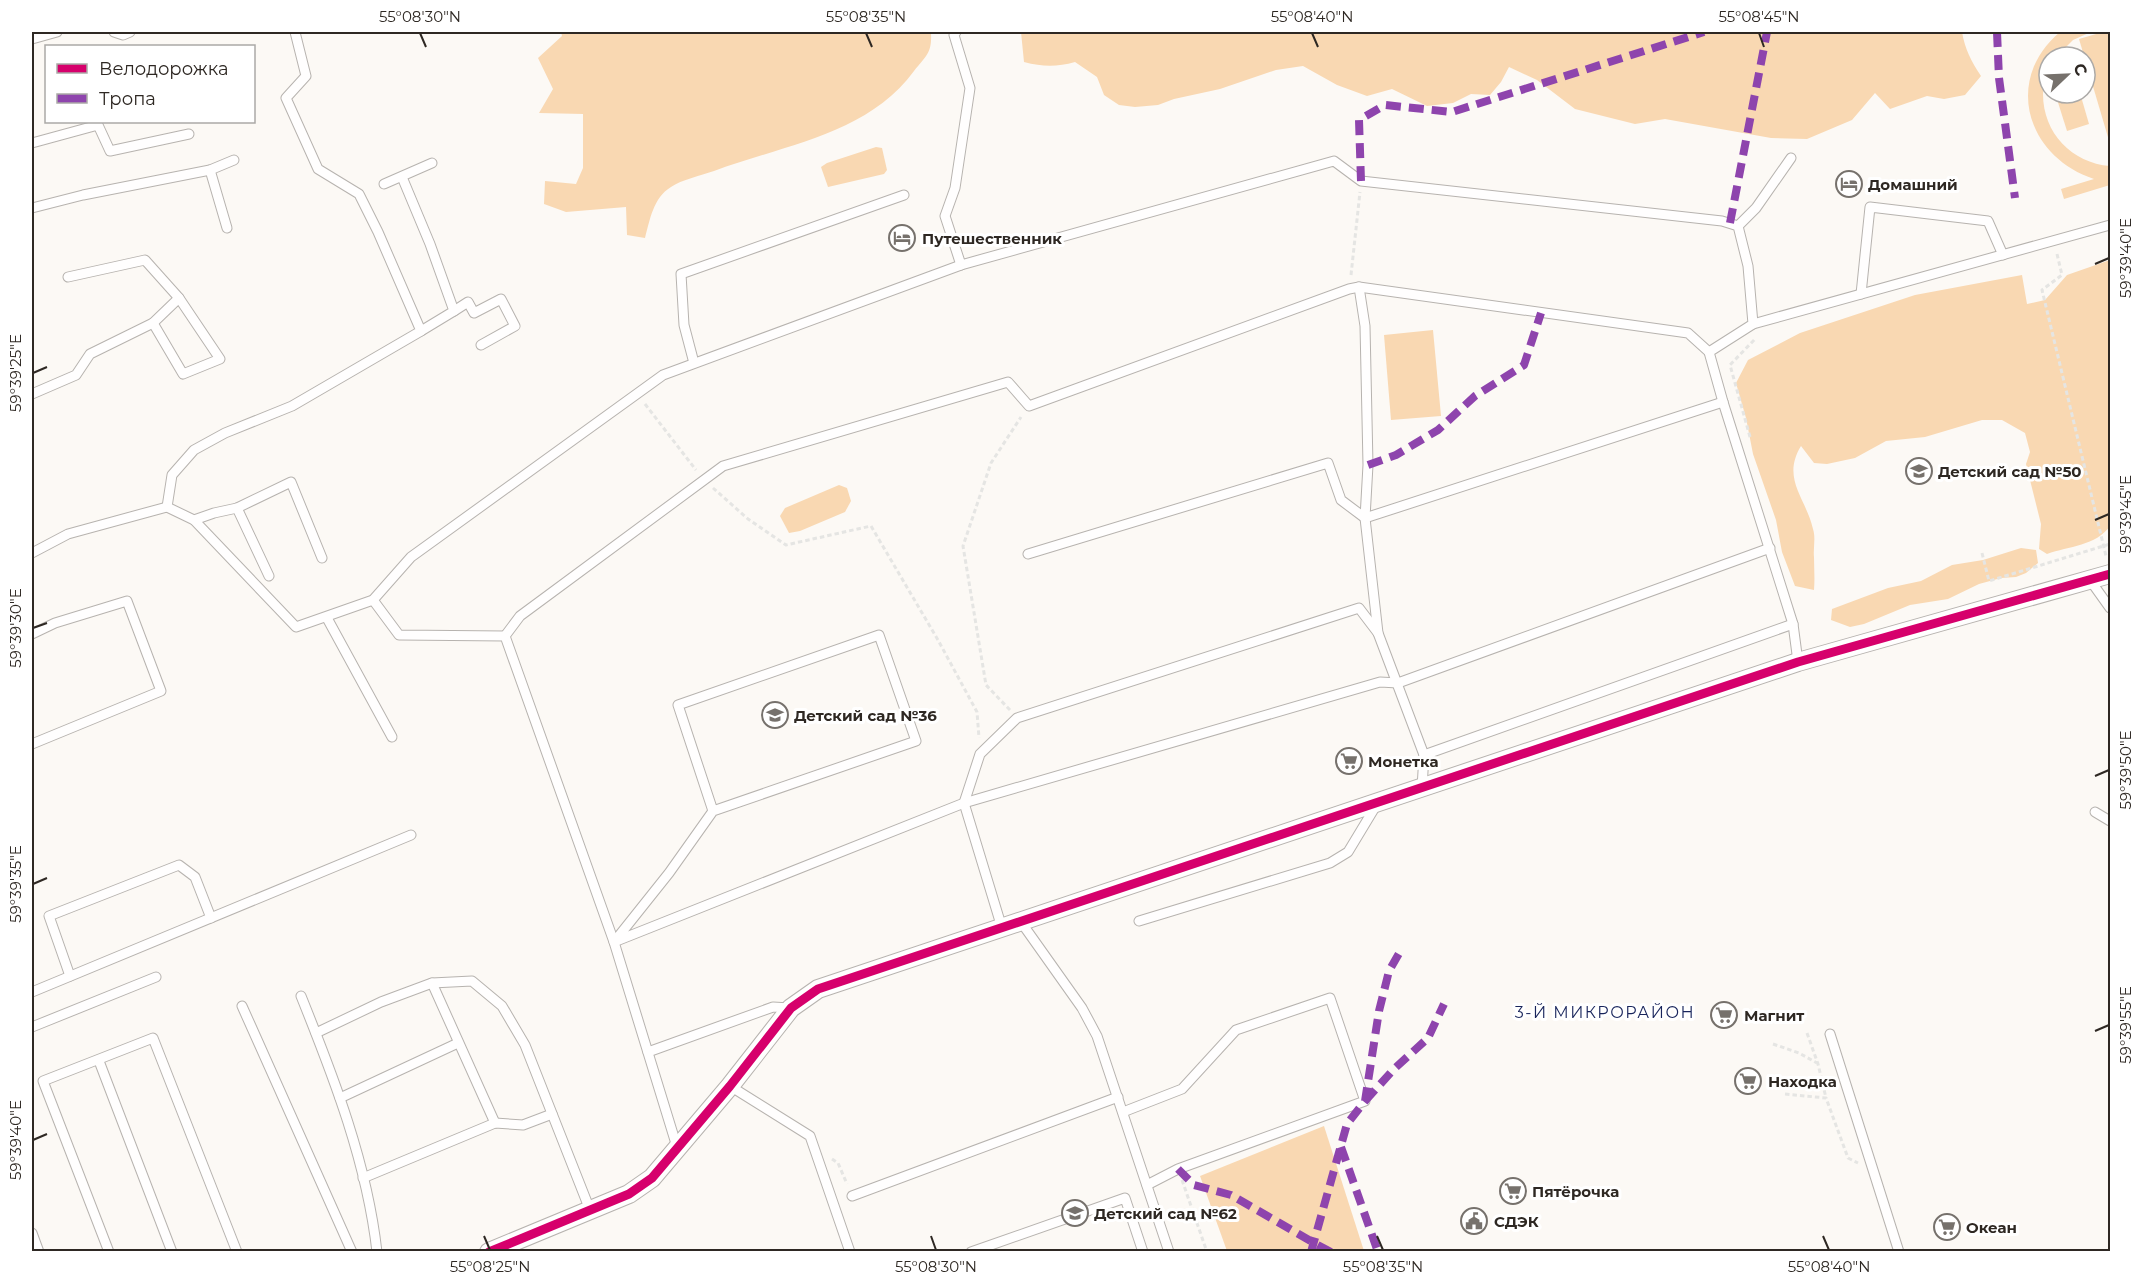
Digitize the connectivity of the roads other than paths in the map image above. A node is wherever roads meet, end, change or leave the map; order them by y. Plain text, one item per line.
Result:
1 (57, 32) edge
2 (114, 32) edge
3 (130, 32) edge
4 (295, 32) edge
5 (956, 32) edge
6 (32, 39) edge
7 (189, 134) dead end
8 (32, 143) edge
9 (1791, 159) dead end
10 (234, 160) dead end
11 (432, 164) dead end
12 (210, 170) junction
13 (402, 177) junction
14 (384, 184) dead end
15 (904, 195) dead end
16 (32, 208) edge
17 (2110, 225) edge
18 (1737, 226) junction
19 (226, 228) dead end
20 (2003, 255) junction
21 (961, 265) junction
22 (68, 277) dead end
23 (1354, 288) junction
24 (1861, 294) junction
25 (178, 298) junction
26 (454, 310) junction
27 (153, 323) junction
28 (1753, 324) junction
29 (421, 331) junction
30 (481, 345) dead end
31 (1709, 352) junction
32 (694, 363) junction
33 (32, 394) edge
34 (1723, 402) junction
35 (167, 507) junction
36 (237, 508) junction
37 (1365, 518) junction
38 (194, 520) junction
39 (1770, 548) junction
40 (32, 553) edge
41 (1028, 554) dead end
42 (322, 558) dead end
43 (2110, 574) edge
44 (269, 576) dead end
45 (2090, 580) junction
46 (373, 600) junction
47 (2110, 608) edge
48 (327, 618) junction
49 (1793, 624) junction
50 (1378, 633) junction
51 (32, 634) edge
52 (505, 636) junction
53 (1798, 662) junction
54 (1398, 684) junction
55 (392, 737) dead end
56 (32, 744) edge
57 (1424, 754) junction
58 (1422, 788) junction
59 (1378, 802) junction
60 (964, 804) junction
61 (713, 811) junction
62 (2095, 812) dead end
63 (2110, 821) edge
64 (411, 835) dead end
65 (211, 918) junction
66 (1139, 921) dead end
67 (1021, 922) junction
68 (1002, 928) junction
69 (614, 942) junction
70 (70, 976) junction
71 (156, 977) dead end
72 (432, 983) junction
73 (32, 992) edge
74 (301, 996) dead end
75 (242, 1006) dead end
76 (791, 1008) junction
77 (32, 1027) edge
78 (316, 1033) junction
79 (1830, 1034) dead end
80 (458, 1043) junction
81 (648, 1052) junction
82 (99, 1061) junction
83 (730, 1086) junction
84 (1119, 1097) junction
85 (340, 1098) junction
86 (1123, 1113) junction
87 (552, 1114) junction
88 (495, 1123) junction
89 (677, 1147) junction
90 (363, 1178) junction
91 (1147, 1185) junction
92 (852, 1197) dead end
93 (590, 1210) junction
94 (32, 1233) edge
95 (39, 1251) edge
96 (109, 1251) edge
97 (172, 1251) edge
98 (237, 1251) edge
99 (352, 1251) edge
100 (377, 1251) edge
101 (489, 1251) edge
102 (850, 1251) edge
103 (971, 1251) edge
104 (1143, 1251) edge
105 (1169, 1251) edge
106 (1899, 1251) edge

1 - 6 lane
2 - 3 lane
4 - 29 lane
5 - 21 lane
7 - 8 lane
9 - 18 lane
10 - 12 lane
11 - 13 lane
12 - 16 lane
12 - 19 lane
13 - 14 lane
13 - 26 lane
15 - 32 lane
17 - 20 lane
18 - 21 lane
18 - 28 lane
20 - 24 lane
20 - 24 lane
21 - 32 lane
22 - 25 lane
23 - 31 lane
23 - 37 lane
23 - 52 lane
24 - 28 lane
25 - 27 lane
25 - 27 lane
26 - 29 lane
26 - 30 lane
27 - 33 lane
28 - 31 lane
29 - 35 lane
31 - 34 lane
32 - 46 lane
34 - 37 lane
34 - 39 lane
35 - 38 lane
35 - 40 lane
36 - 38 lane
36 - 42 lane
36 - 44 lane
37 - 41 lane
37 - 50 lane
38 - 48 lane
39 - 49 lane
39 - 54 lane
43 - 45 street
45 - 47 lane
45 - 53 street
46 - 48 lane
46 - 52 lane
48 - 55 lane
49 - 53 lane
49 - 57 lane
50 - 54 lane
50 - 60 lane
51 - 56 lane
52 - 69 lane
53 - 58 street
54 - 57 lane
54 - 60 lane
57 - 58 lane
58 - 59 street
59 - 66 lane
59 - 67 street
60 - 68 lane
60 - 69 lane
61 - 61 lane
61 - 69 lane
62 - 63 lane
64 - 65 lane
65 - 70 lane
65 - 70 lane
67 - 68 street
67 - 84 lane
68 - 76 street
69 - 81 lane
70 - 73 lane
71 - 77 lane
72 - 78 lane
72 - 80 lane
72 - 87 lane
74 - 78 lane
75 - 99 lane
76 - 81 lane
76 - 83 street
78 - 85 lane
79 - 106 lane
80 - 85 lane
80 - 88 lane
81 - 89 lane
82 - 96 lane
82 - 97 lane
82 - 98 lane
83 - 89 street
83 - 102 lane
84 - 86 lane
84 - 92 lane
85 - 90 lane
86 - 91 lane
86 - 91 lane
87 - 88 lane
87 - 93 lane
88 - 90 lane
89 - 93 street
90 - 100 lane
91 - 105 lane
93 - 101 street
94 - 95 lane
103 - 104 lane

